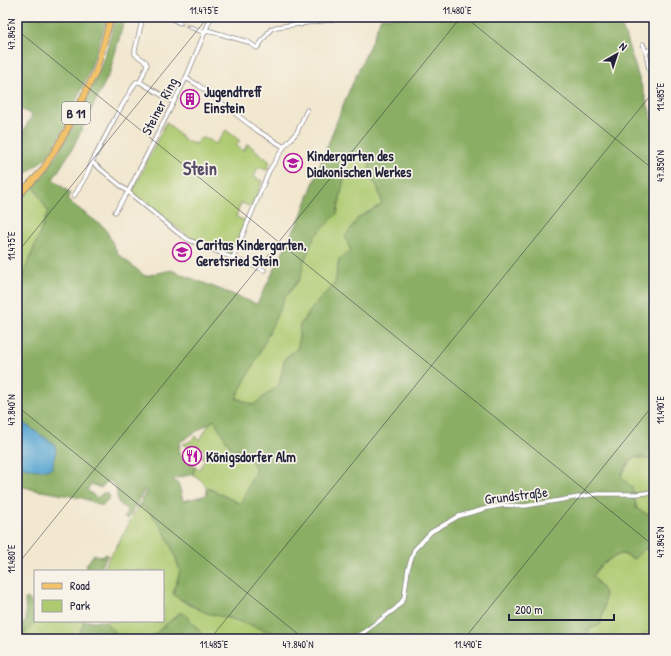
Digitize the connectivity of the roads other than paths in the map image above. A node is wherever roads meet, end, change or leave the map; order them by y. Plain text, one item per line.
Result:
1 (111, 17) edge
2 (144, 17) edge
3 (168, 17) edge
4 (211, 17) edge
5 (301, 17) edge
6 (376, 17) edge
7 (341, 18) edge
8 (652, 21) dead end
9 (180, 22) tunnel mouth
10 (301, 25) junction
11 (654, 26) edge
12 (190, 27) tunnel mouth
13 (206, 32) junction
14 (643, 44) dead end
15 (654, 47) edge
16 (646, 52) junction
17 (649, 70) dead end
18 (186, 78) junction
19 (140, 82) junction
20 (173, 102) junction
21 (307, 110) dead end
22 (284, 146) junction
23 (92, 162) junction
24 (128, 192) junction
25 (74, 196) dead end
26 (17, 197) edge
27 (115, 212) dead end
28 (234, 258) junction
29 (264, 270) dead end
30 (654, 492) edge
31 (351, 639) edge

1 - 26 main road, B 11
2 - 19 street
3 - 9 street
4 - 13 street, Steiner Ring
5 - 10 street
6 - 7 street
7 - 10 street
8 - 11 street
10 - 13 street
12 - 13 street
13 - 18 street, Steiner Ring
14 - 16 street
15 - 16 street
16 - 17 street
18 - 20 street, Steiner Ring
18 - 22 street
19 - 20 street
19 - 23 street
20 - 24 street, Steiner Ring
21 - 22 street
22 - 28 street
23 - 24 street
23 - 25 street
24 - 27 street, Steiner Ring
24 - 28 street
28 - 29 street
30 - 31 street, Grundstraße

